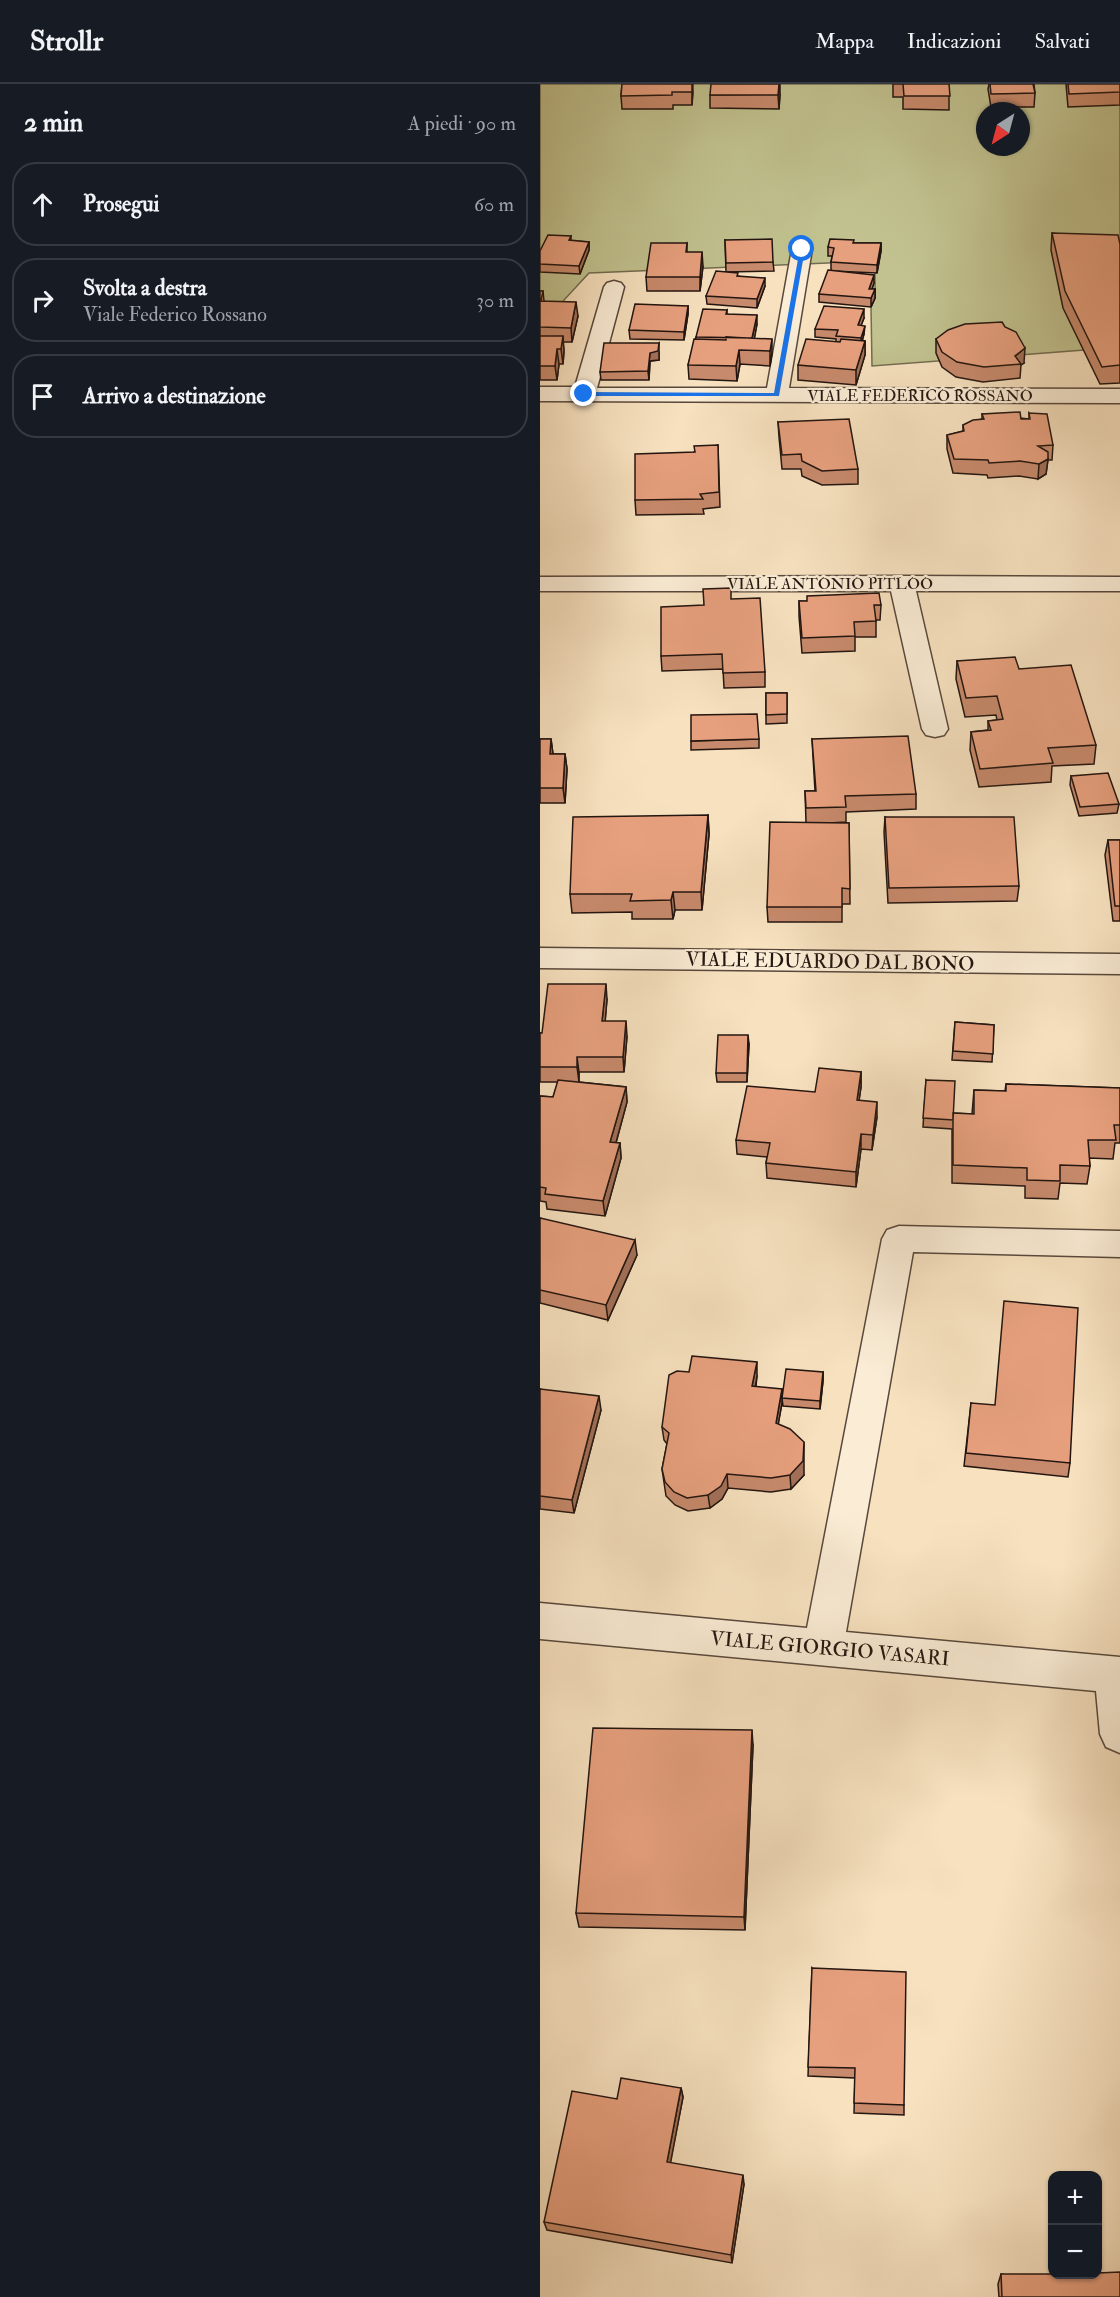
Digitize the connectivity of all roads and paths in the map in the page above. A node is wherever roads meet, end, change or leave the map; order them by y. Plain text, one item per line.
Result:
1 (802, 249) dead end
2 (614, 287) dead end
3 (540, 394) edge
4 (584, 394) junction
5 (777, 395) junction
6 (1120, 396) edge
7 (902, 583) junction
8 (1120, 584) edge
9 (540, 585) edge
10 (935, 729) dead end
11 (540, 958) edge
12 (1120, 964) edge
13 (1120, 1244) edge
14 (540, 1621) edge
15 (823, 1648) junction
16 (1117, 1675) edge
17 (1120, 1734) edge

1 - 5 street
2 - 4 street
3 - 4 street, VIALE FEDERICO ROSSANO
4 - 5 street, VIALE FEDERICO ROSSANO
5 - 6 street, VIALE FEDERICO ROSSANO
7 - 8 street, VIALE ANTONIO PITLOO
7 - 9 street, VIALE ANTONIO PITLOO
7 - 10 street
11 - 12 street, VIALE EDUARDO DAL BONO
13 - 15 street
14 - 15 street, VIALE GIORGIO VASARI
15 - 16 street, VIALE GIORGIO VASARI
16 - 17 street

